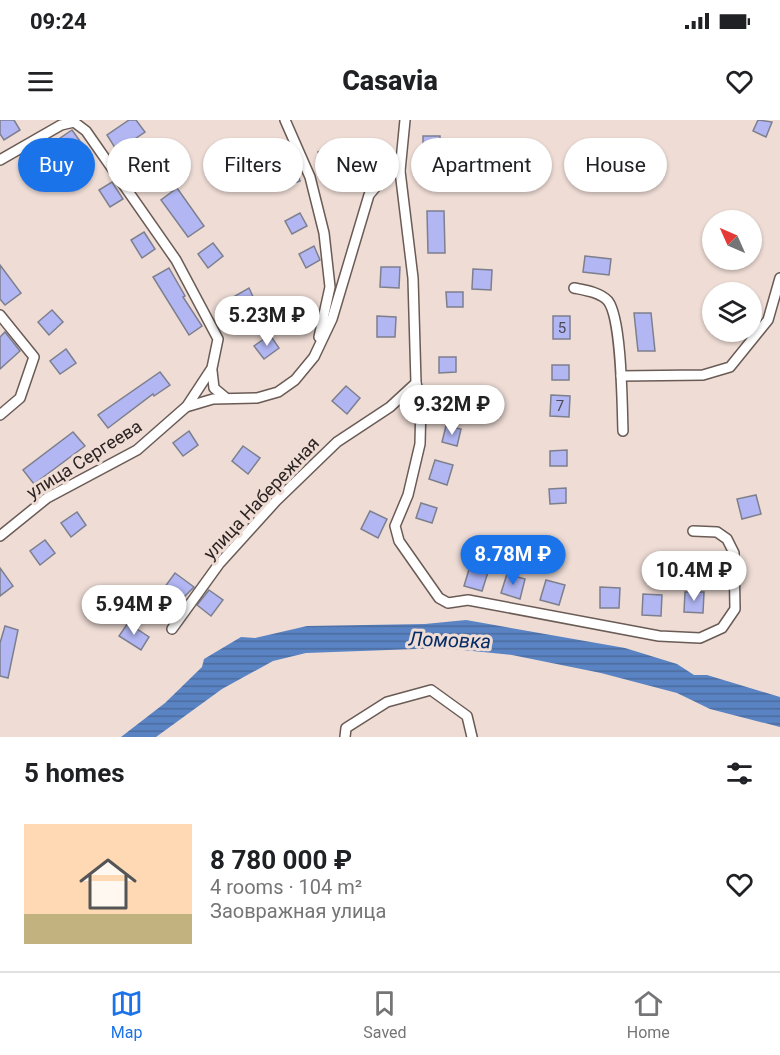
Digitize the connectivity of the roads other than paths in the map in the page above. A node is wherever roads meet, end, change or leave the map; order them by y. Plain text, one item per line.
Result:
1 (285, 120) edge
2 (405, 120) edge
3 (0, 160) edge
4 (400, 171) junction
5 (780, 278) edge
6 (574, 288) dead end
7 (0, 315) edge
8 (314, 357) junction
9 (212, 369) junction
10 (621, 376) junction
11 (416, 383) junction
12 (226, 398) junction
13 (186, 407) junction
14 (0, 415) edge
15 (622, 431) dead end
16 (693, 531) dead end
17 (0, 536) edge
18 (172, 628) dead end
19 (345, 737) edge
20 (472, 737) edge

1 - 8 street
2 - 4 street
3 - 9 street
4 - 8 street, улица Сергеева
4 - 11 street
5 - 10 street
6 - 10 street
7 - 14 street
8 - 12 street, улица Сергеева
9 - 12 street
9 - 13 street
10 - 15 street
11 - 16 street
11 - 18 street, улица Набережная
12 - 13 street, улица Сергеева
13 - 17 street, улица Сергеева
19 - 20 street

